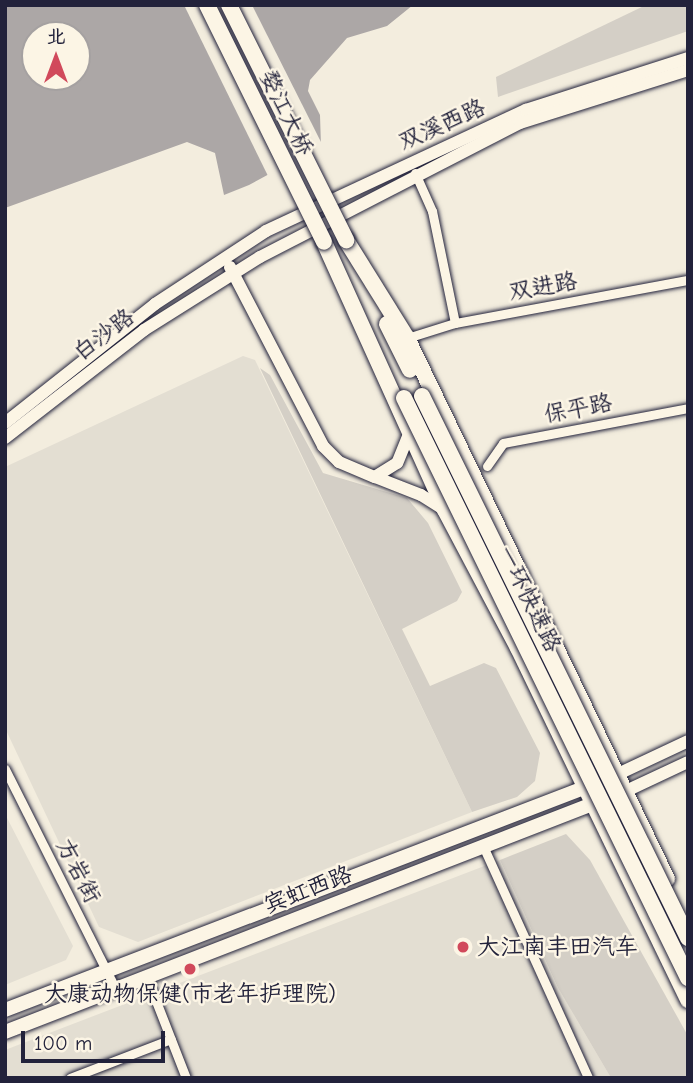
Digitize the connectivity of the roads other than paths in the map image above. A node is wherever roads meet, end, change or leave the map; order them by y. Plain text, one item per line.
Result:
1 (207, 5) edge
2 (229, 5) edge
3 (688, 58) edge
4 (688, 70) edge
5 (410, 162) junction
6 (416, 175) junction
7 (346, 240) junction
8 (324, 242) junction
9 (225, 257) junction
10 (233, 272) junction
11 (688, 279) edge
12 (455, 323) junction
13 (407, 338) junction
14 (688, 408) edge
15 (5, 423) edge
16 (409, 434) junction
17 (5, 438) edge
18 (487, 466) dead end
19 (375, 477) junction
20 (445, 510) junction
21 (688, 741) edge
22 (688, 762) edge
23 (5, 769) edge
24 (618, 774) junction
25 (584, 788) junction
26 (626, 791) junction
27 (592, 805) junction
28 (483, 846) junction
29 (688, 923) edge
30 (688, 938) edge
31 (107, 972) junction
32 (148, 978) junction
33 (688, 978) edge
34 (116, 990) junction
35 (688, 1000) edge
36 (5, 1010) edge
37 (5, 1032) edge
38 (171, 1039) junction
39 (70, 1078) edge
40 (186, 1078) edge
41 (588, 1078) edge

1 - 8 highway, 婺江大桥, bridge
2 - 7 highway, 婺江大桥, bridge
3 - 5 main road, 双溪西路
4 - 6 main road, 双溪西路
5 - 6 street
5 - 9 main road, 双溪西路
6 - 10 main road, 双溪西路
6 - 12 street
7 - 13 highway
7 - 30 highway, 一环快速路, bridge
8 - 16 highway
8 - 33 highway, 一环快速路, bridge
9 - 10 main road
9 - 15 main road, 白沙路
10 - 17 main road, 白沙路
10 - 19 main road
11 - 12 street, 双进路
12 - 13 street, 双进路
13 - 24 highway
14 - 18 street, 保平路
16 - 19 main road
16 - 20 highway
19 - 20 main road
20 - 25 highway
21 - 24 main road
22 - 26 main road
23 - 31 street, 方岩街
24 - 25 main road, 宾虹西路
24 - 26 highway
25 - 27 highway
25 - 31 main road, 宾虹西路
26 - 27 main road, 宾虹西路
26 - 29 highway
27 - 28 main road, 宾虹西路
27 - 35 highway
28 - 32 main road, 宾虹西路
28 - 41 street
31 - 34 street, 方岩街
31 - 36 main road, 宾虹西路
32 - 34 main road, 宾虹西路
32 - 38 street
34 - 37 main road, 宾虹西路
38 - 39 street
38 - 40 street

